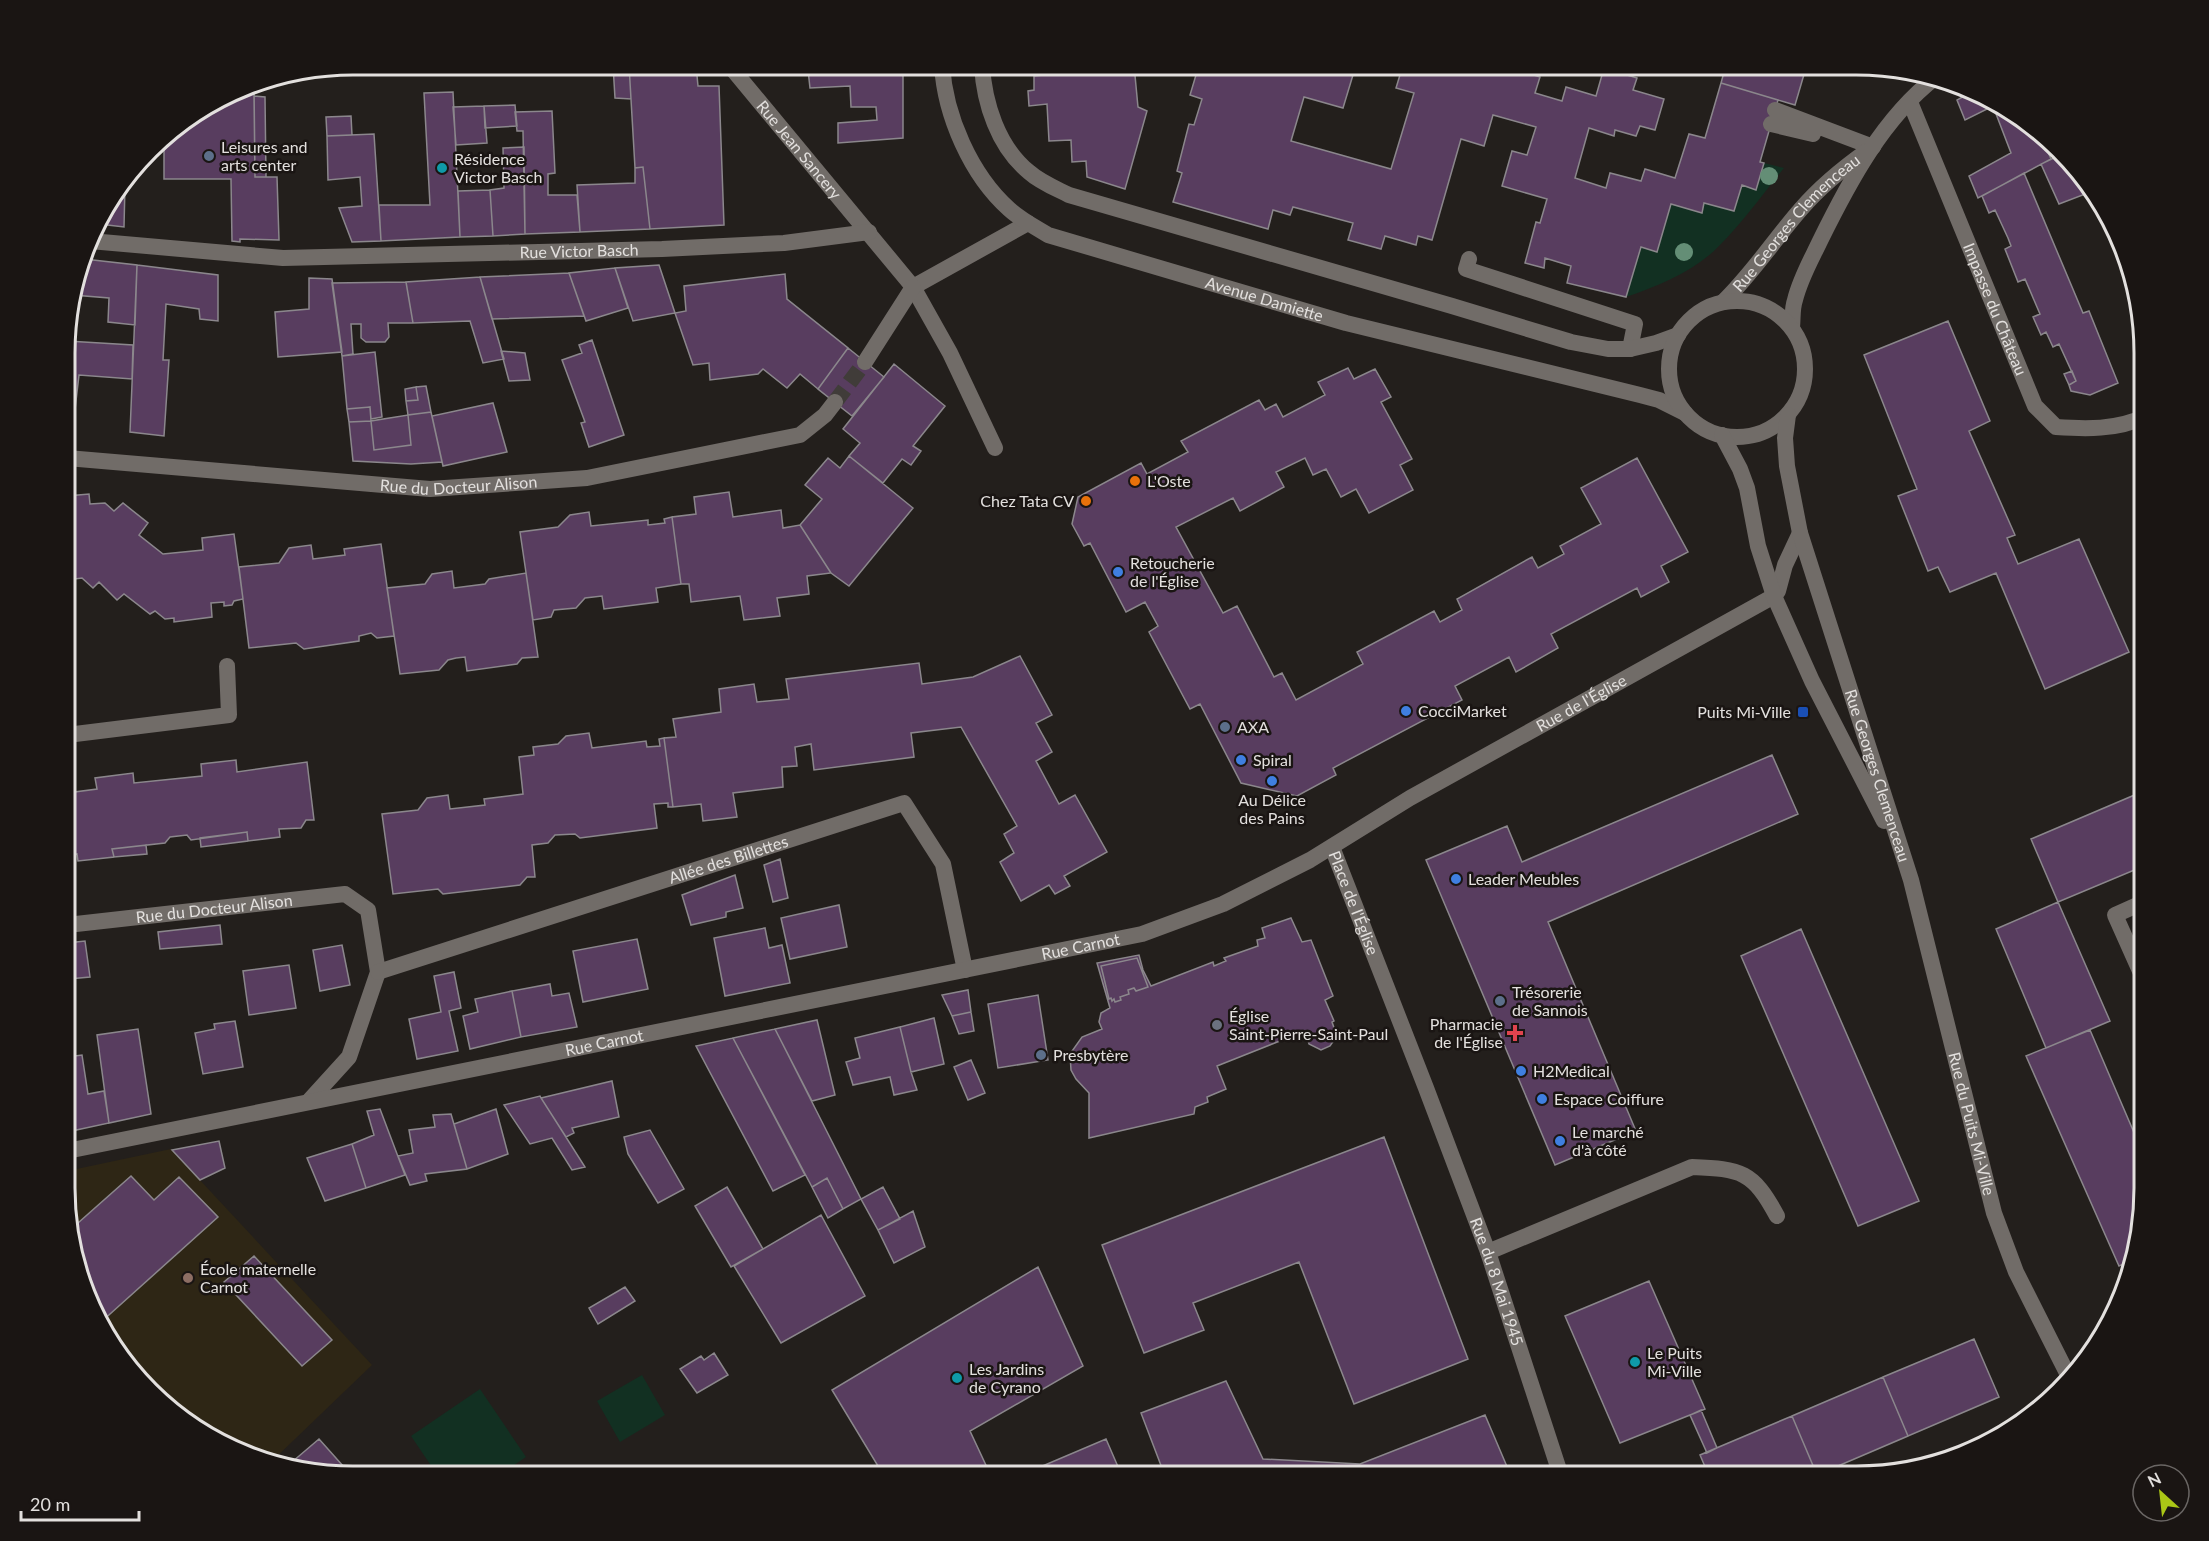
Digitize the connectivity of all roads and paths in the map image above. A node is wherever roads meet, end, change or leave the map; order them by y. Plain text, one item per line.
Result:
1 (737, 75) edge
2 (943, 75) edge
3 (983, 75) edge
4 (1927, 84) edge
5 (1910, 102) junction
6 (1773, 117) dead end
7 (1873, 147) junction
8 (1028, 223) junction
9 (868, 232) junction
10 (98, 242) edge
11 (1469, 260) dead end
12 (912, 287) junction
13 (1723, 302) junction
14 (1792, 327) junction
15 (1678, 334) junction
16 (1630, 349) junction
17 (865, 362) tunnel mouth
18 (835, 402) tunnel mouth
19 (1685, 412) junction
20 (1788, 415) junction
21 (2134, 422) edge
22 (1722, 435) junction
23 (995, 448) dead end
24 (75, 459) edge
25 (1800, 533) junction
26 (1774, 596) junction
27 (227, 666) dead end
28 (75, 734) edge
29 (1332, 847) junction
30 (1904, 860) junction
31 (2134, 906) edge
32 (75, 924) edge
33 (1142, 934) joint
34 (2134, 957) edge
35 (965, 970) junction
36 (378, 972) junction
37 (1426, 1088) joint
38 (309, 1101) junction
39 (75, 1149) edge
40 (1777, 1216) dead end
41 (1488, 1252) junction
42 (2065, 1371) edge
43 (1559, 1466) edge

1 - 9 street, Rue Jean Sancery
2 - 8 street, Avenue Damiette
3 - 16 street
4 - 5 street, Rue Georges Clemenceau
5 - 7 street, Rue Georges Clemenceau
5 - 21 street, Impasse du Château
6 - 7 street
7 - 13 street, Rue Georges Clemenceau
7 - 14 street, Rue Georges Clemenceau
8 - 12 street
8 - 19 street, Avenue Damiette
9 - 10 street, Rue Victor Basch
9 - 12 street
11 - 16 street
12 - 17 street
12 - 23 street
13 - 14 street
13 - 15 street
14 - 20 street
15 - 16 street
15 - 19 street
18 - 24 street, Rue du Docteur Alison
19 - 22 street
20 - 22 street
20 - 25 street, Rue Georges Clemenceau
22 - 26 street, Rue Georges Clemenceau
25 - 26 street
25 - 30 street, Rue Georges Clemenceau
26 - 29 street, Rue de l'Église
26 - 30 street, Rue Georges Clemenceau
27 - 28 street
29 - 33 street, Place de l'Église
29 - 37 street, Place de l'Église
30 - 42 street, Rue du Puits Mi-Ville
31 - 34 street
32 - 36 street, Rue du Docteur Alison
33 - 35 street, Rue Carnot
35 - 36 street, Allée des Billettes
35 - 38 street, Rue Carnot
36 - 38 street
37 - 41 street, Rue du 8 Mai 1945
38 - 39 street, Rue Carnot
40 - 41 street
41 - 43 street, Rue du 8 Mai 1945

